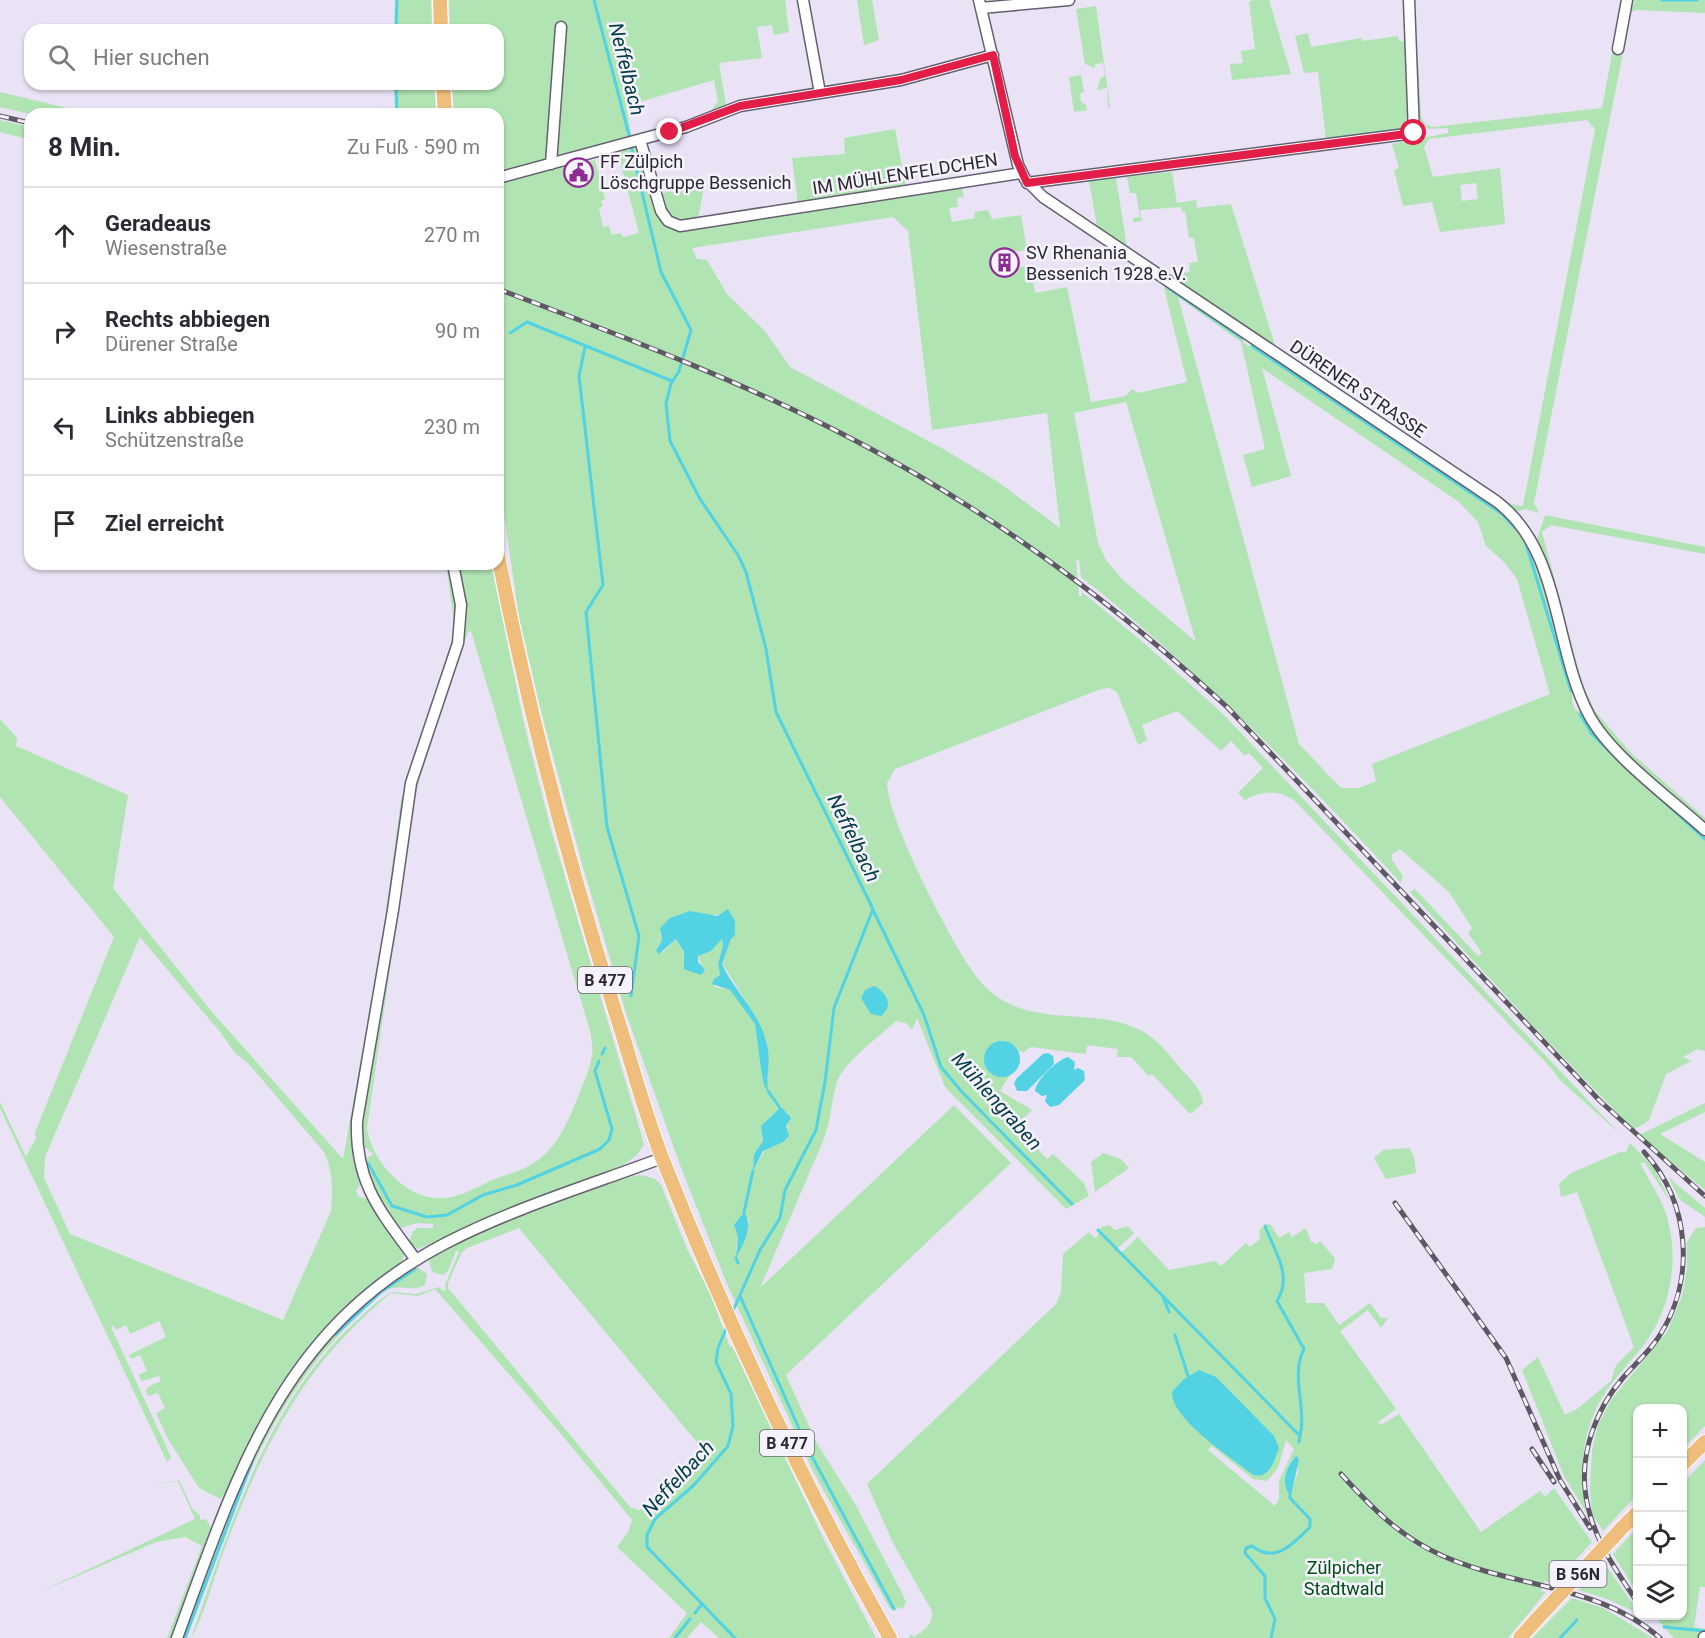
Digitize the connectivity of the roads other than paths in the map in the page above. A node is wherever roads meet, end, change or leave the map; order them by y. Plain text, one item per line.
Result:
1 (440, 0) edge
2 (804, 0) edge
3 (1069, 0) edge
4 (1408, 0) edge
5 (1627, 0) edge
6 (980, 4) edge
7 (441, 24) edge
8 (561, 27) dead end
9 (1618, 49) dead end
10 (993, 55) junction
11 (443, 90) edge
12 (820, 93) junction
13 (445, 108) edge
14 (633, 142) junction
15 (551, 164) junction
16 (504, 176) edge
17 (1024, 178) junction
18 (454, 570) edge
19 (501, 570) edge
20 (1705, 830) edge
21 (662, 1158) junction
22 (416, 1260) junction
23 (1705, 1442) edge
24 (1687, 1461) edge
25 (1633, 1517) edge
26 (177, 1638) edge
27 (890, 1638) edge
28 (1520, 1638) edge

1 - 7 main road
2 - 12 street
3 - 6 street
4 - 17 street, IM MÜHLENFELDCHEN
5 - 9 street
6 - 10 street
8 - 15 street
10 - 12 street
10 - 17 street
11 - 13 main road
12 - 14 street
14 - 15 street
14 - 17 street, IM MÜHLENFELDCHEN
15 - 16 street
17 - 20 street, DÜRENER STRASSE
18 - 22 street
19 - 21 main road, B 477
21 - 22 street
21 - 27 main road, B 477
22 - 26 street
23 - 24 main road
25 - 28 main road, B 56N, bridge

